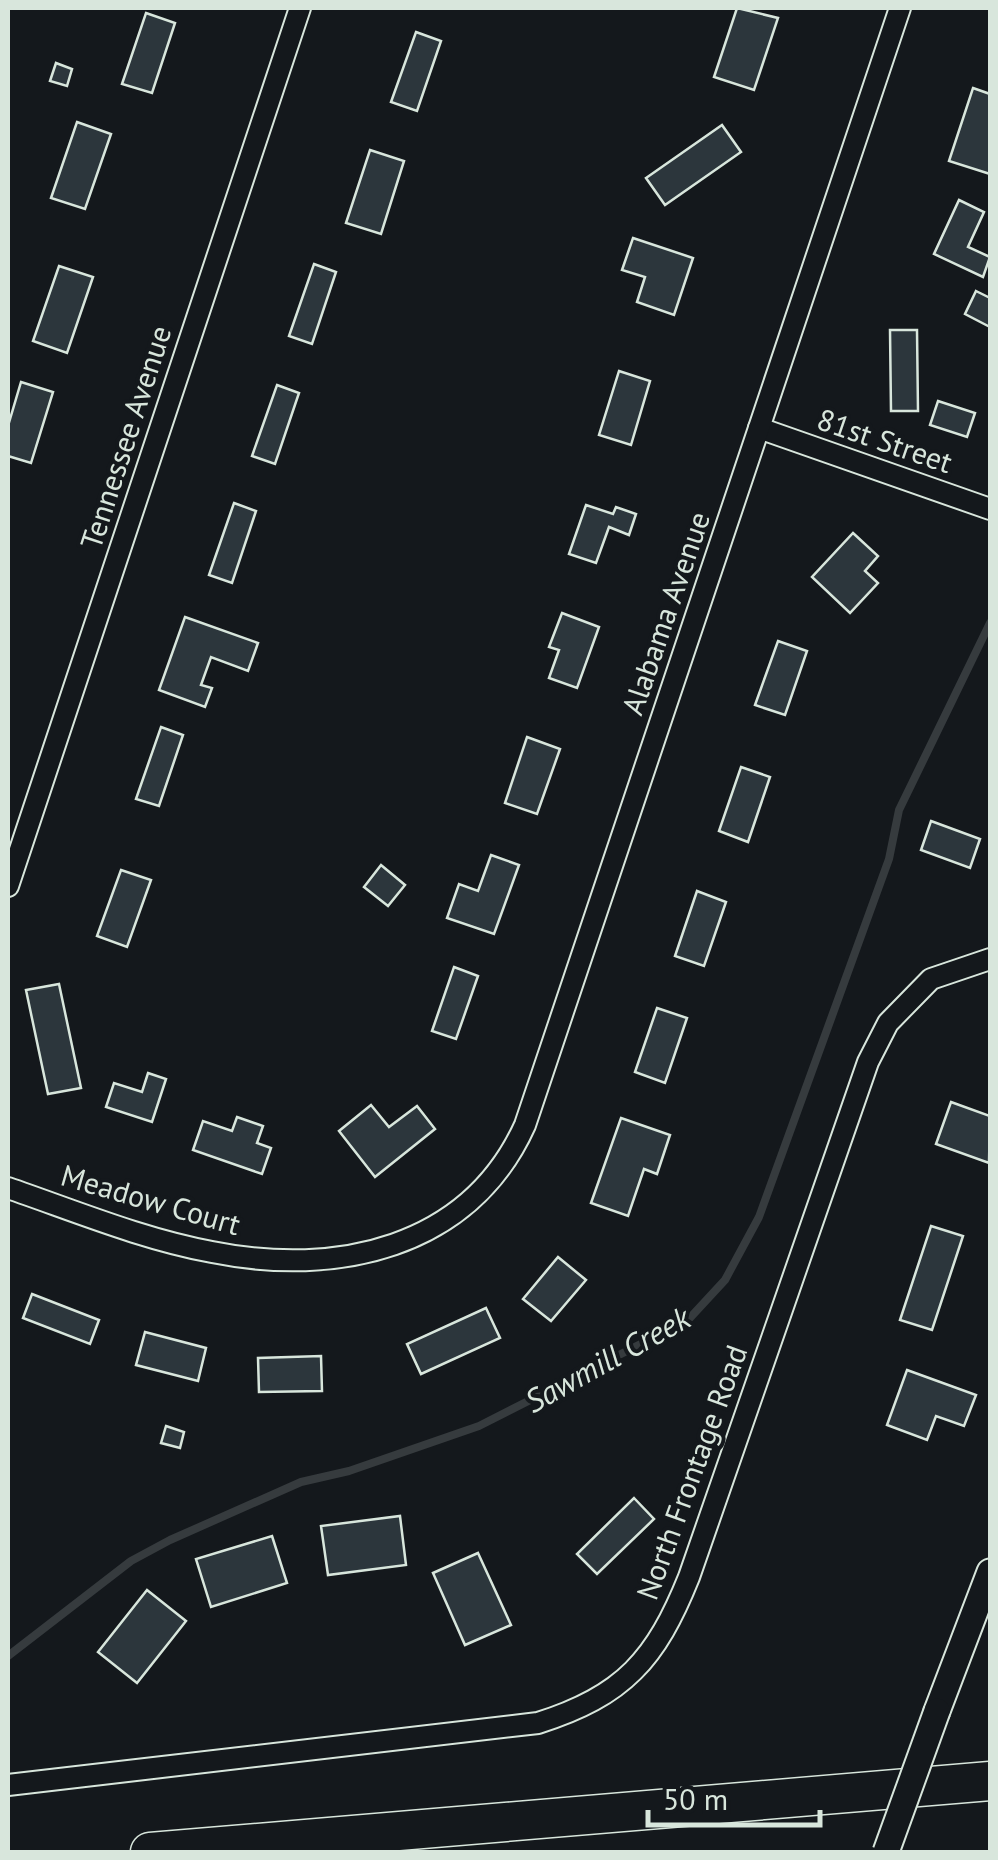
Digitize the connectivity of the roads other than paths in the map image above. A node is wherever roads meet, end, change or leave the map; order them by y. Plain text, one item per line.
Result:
1 (300, 8) edge
2 (900, 8) edge
3 (759, 428) junction
4 (990, 509) edge
5 (8, 886) edge
6 (990, 959) edge
7 (8, 1188) edge
8 (451, 1216) joint
9 (990, 1572) edge
10 (990, 1781) edge
11 (8, 1785) edge
12 (150, 1852) edge
13 (886, 1852) edge

1 - 5 street, Tennessee Avenue
2 - 3 street, Alabama Avenue
3 - 4 street, 81st Street
3 - 8 street, Alabama Avenue
6 - 11 street, North Frontage Road
7 - 8 street, Meadow Court
9 - 13 street, bridge
10 - 12 highway

